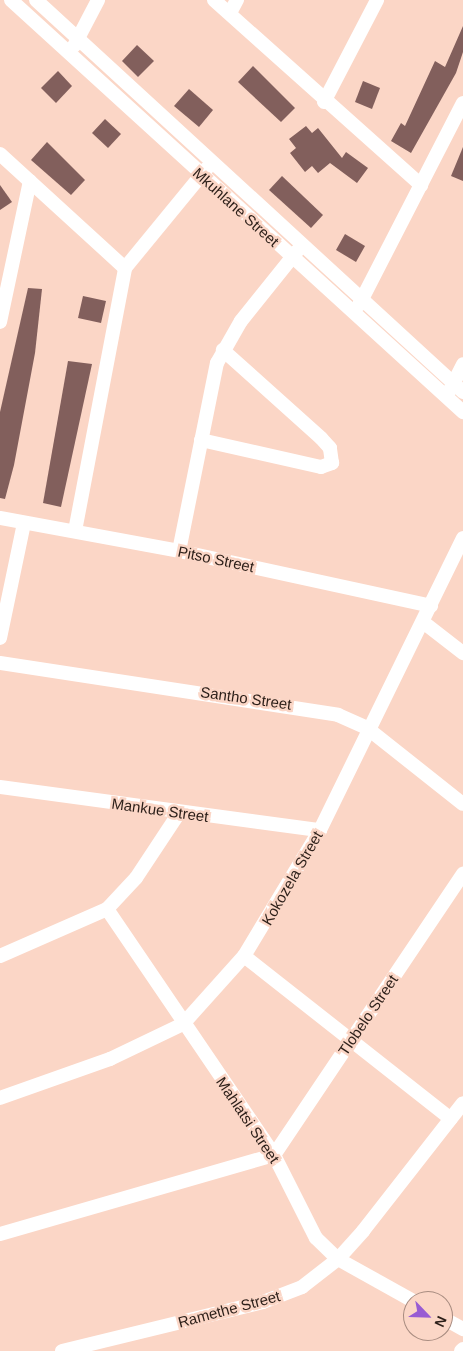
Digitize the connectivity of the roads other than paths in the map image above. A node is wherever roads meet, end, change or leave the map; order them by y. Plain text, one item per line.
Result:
1 (11, 0) edge
2 (36, 0) edge
3 (98, 0) edge
4 (214, 0) edge
5 (237, 0) edge
6 (377, 0) edge
7 (230, 13) junction
8 (78, 38) junction
9 (70, 54) junction
10 (324, 102) junction
11 (463, 103) edge
12 (0, 154) edge
13 (212, 162) junction
14 (201, 174) junction
15 (30, 181) junction
16 (421, 186) junction
17 (304, 243) junction
18 (291, 257) junction
19 (125, 268) junction
20 (362, 299) junction
21 (354, 314) junction
22 (0, 322) edge
23 (223, 350) junction
24 (463, 364) edge
25 (458, 388) edge
26 (445, 397) junction
27 (463, 412) edge
28 (201, 440) junction
29 (0, 518) edge
30 (24, 523) junction
31 (75, 531) junction
32 (463, 538) edge
33 (179, 550) junction
34 (431, 606) junction
35 (423, 622) junction
36 (0, 638) edge
37 (463, 653) edge
38 (0, 663) edge
39 (367, 728) junction
40 (0, 787) edge
41 (463, 804) edge
42 (179, 813) junction
43 (320, 830) junction
44 (463, 874) edge
45 (107, 909) junction
46 (0, 956) edge
47 (244, 956) junction
48 (183, 1024) junction
49 (350, 1042) junction
50 (0, 1098) edge
51 (463, 1104) edge
52 (451, 1119) junction
53 (274, 1155) junction
54 (0, 1234) edge
55 (338, 1259) junction
56 (403, 1295) edge
57 (62, 1351) edge

1 - 9 street, Mkuhlane Street
2 - 8 street, Mkuhlane Street
3 - 8 street
4 - 7 street
5 - 7 street
6 - 10 street
7 - 10 street
8 - 9 street
8 - 13 street, Mkuhlane Street
9 - 14 street, Mkuhlane Street
10 - 16 street
11 - 16 street
12 - 15 street
13 - 14 street
13 - 17 street, Mkuhlane Street
14 - 18 street, Mkuhlane Street
14 - 19 street
15 - 19 street
15 - 22 street
16 - 20 street
17 - 18 street
17 - 20 street, Mkuhlane Street
18 - 21 street, Mkuhlane Street
18 - 23 street
19 - 31 street
20 - 21 street
20 - 25 street, Mkuhlane Street
21 - 26 street, Mkuhlane Street
23 - 28 street
23 - 28 street
24 - 25 street
25 - 26 street
26 - 27 street, Mkuhlane Street
28 - 33 street
29 - 30 street, Pitso Street
30 - 31 street, Pitso Street
30 - 36 street
31 - 33 street, Pitso Street
32 - 34 street, Kokozela Street
33 - 34 street, Pitso Street
34 - 35 street, Kokozela Street
35 - 37 street
35 - 39 street, Kokozela Street
38 - 39 street, Santho Street
39 - 41 street, Santho Street
39 - 43 street, Kokozela Street
40 - 42 street, Mankue Street
42 - 43 street, Mankue Street
42 - 45 street
43 - 47 street, Kokozela Street
44 - 49 street, Tlobelo Street
45 - 46 street
45 - 48 street, Mahlatsi Street
47 - 48 street, Kokozela Street
47 - 49 street
48 - 50 street, Kokozela Street
48 - 53 street, Mahlatsi Street
49 - 52 street
49 - 53 street, Tlobelo Street
51 - 52 street, Ramethe Street
52 - 55 street, Ramethe Street
53 - 54 street
53 - 55 street, Mahlatsi Street
55 - 56 street, Mahlatsi Street
55 - 57 street, Ramethe Street

